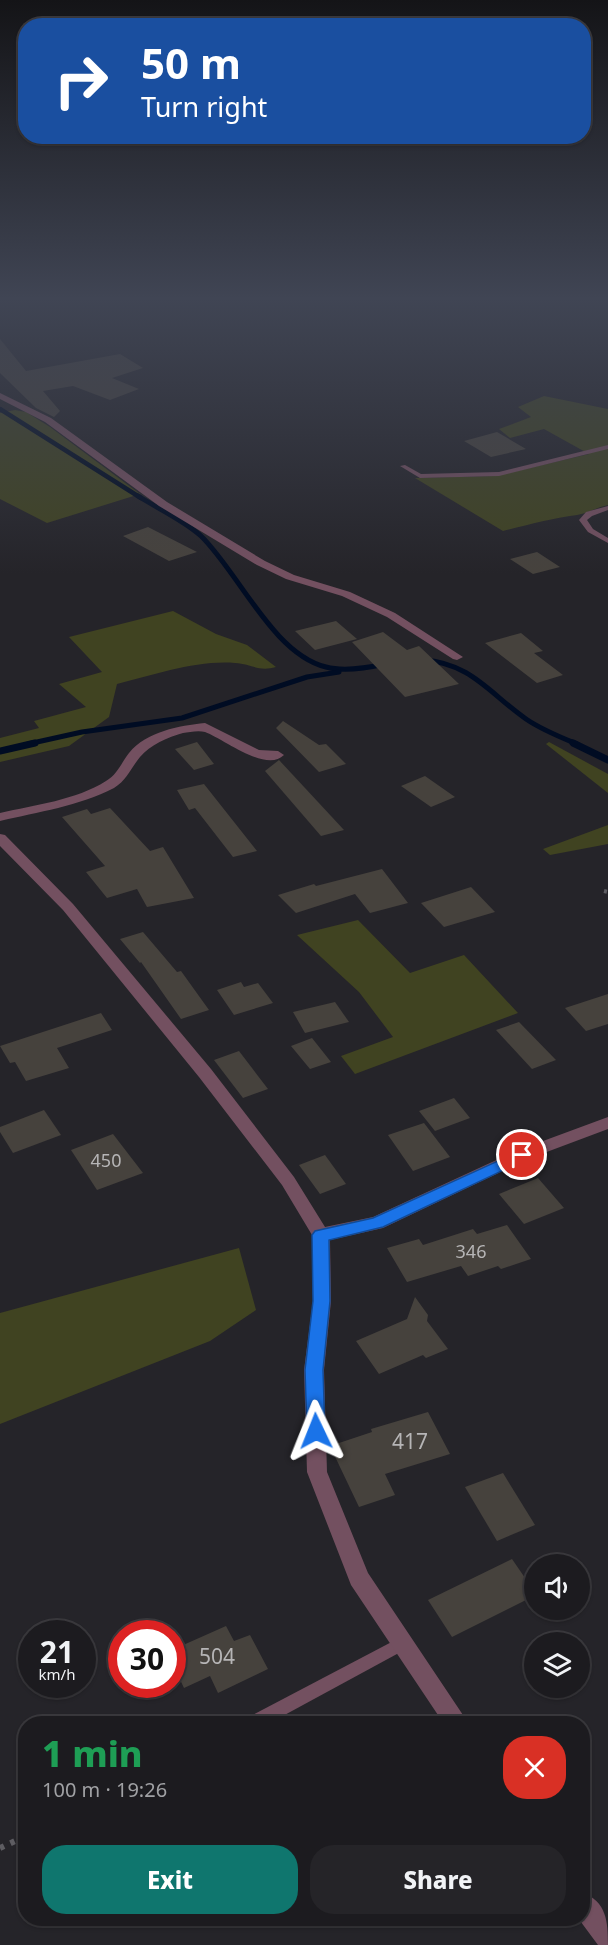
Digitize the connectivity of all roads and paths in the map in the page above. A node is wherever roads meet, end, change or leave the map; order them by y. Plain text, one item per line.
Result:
1 (0, 396) edge
2 (608, 447) edge
3 (403, 466) dead end
4 (608, 508) edge
5 (608, 541) edge
6 (457, 657) dead end
7 (278, 755) dead end
8 (0, 817) edge
9 (0, 837) edge
10 (608, 1123) edge
11 (321, 1235) junction
12 (403, 1643) junction
13 (266, 1716) edge
14 (453, 1716) edge
15 (18, 1840) edge
16 (0, 1848) edge
17 (590, 1914) edge
18 (608, 1938) edge

1 - 6 street
2 - 3 lane
4 - 5 lane
7 - 8 street
9 - 11 street
10 - 11 street
11 - 12 street
12 - 13 lane
12 - 14 street
15 - 16 path
17 - 18 street

